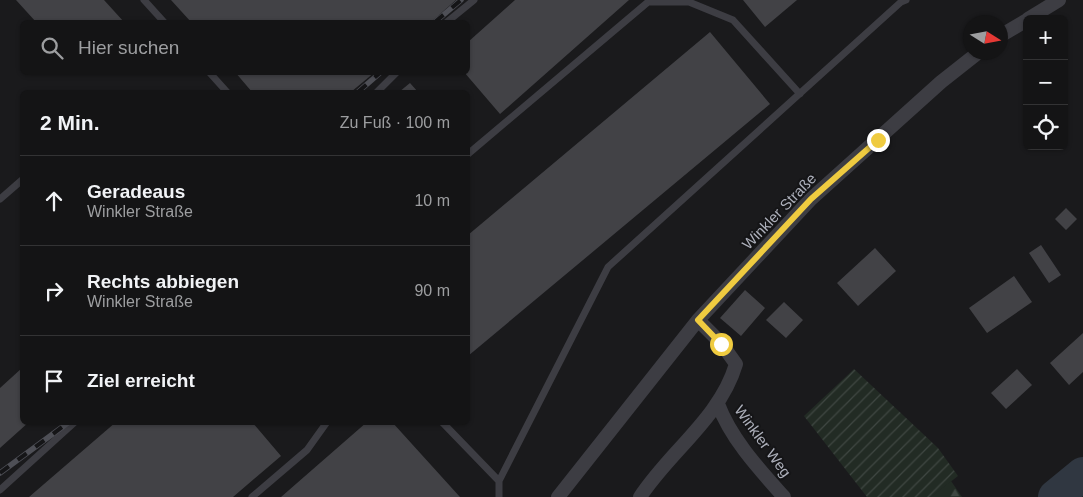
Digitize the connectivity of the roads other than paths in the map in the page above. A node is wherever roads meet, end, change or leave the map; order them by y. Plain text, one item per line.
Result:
1 (144, 0) edge
2 (474, 0) edge
3 (906, 0) edge
4 (1059, 0) edge
5 (1034, 15) edge
6 (162, 20) edge
7 (450, 20) edge
8 (1023, 22) edge
9 (1008, 31) edge
10 (969, 60) edge
11 (212, 75) edge
12 (394, 75) edge
13 (225, 90) edge
14 (379, 90) edge
15 (800, 94) junction
16 (470, 152) edge
17 (20, 182) edge
18 (0, 199) edge
19 (698, 320) junction
20 (718, 404) junction
21 (72, 425) edge
22 (325, 425) edge
23 (445, 425) edge
24 (499, 481) junction
25 (0, 490) edge
26 (252, 497) edge
27 (499, 497) edge
28 (558, 497) edge
29 (640, 497) edge
30 (784, 497) edge

1 - 6 lane
2 - 7 lane
3 - 15 lane
4 - 5 street
8 - 9 street
10 - 19 street, Winkler Straße
11 - 13 lane
12 - 14 lane
15 - 16 lane
15 - 24 lane
17 - 18 lane
19 - 20 street
19 - 28 street, Winkler Straße
20 - 29 street
20 - 30 street, Winkler Weg
21 - 25 lane
22 - 26 lane
23 - 24 lane
24 - 27 lane

